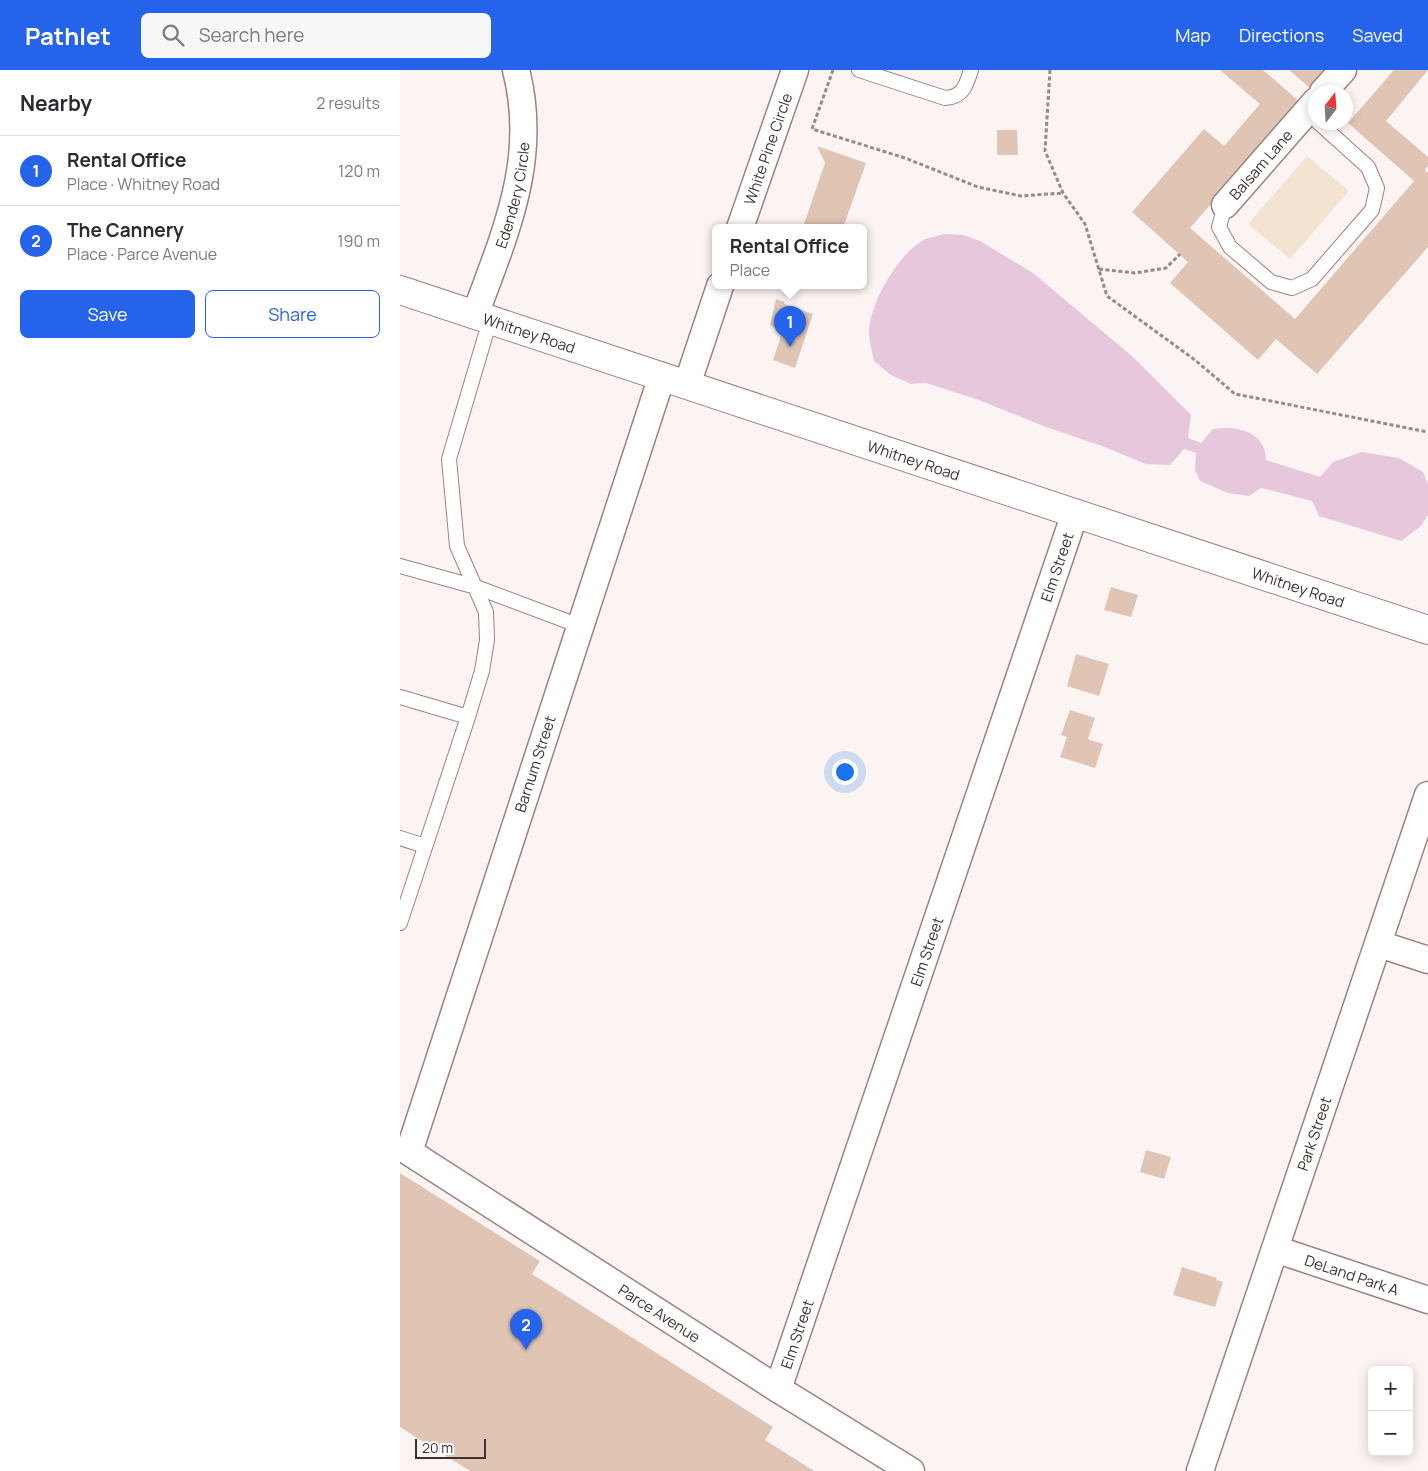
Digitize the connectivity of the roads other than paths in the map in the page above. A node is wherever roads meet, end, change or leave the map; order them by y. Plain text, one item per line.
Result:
1 (516, 70) edge
2 (795, 70) edge
3 (859, 70) edge
4 (971, 70) edge
5 (1343, 70) edge
6 (1329, 85) edge
7 (1308, 120) edge
8 (1330, 130) edge
9 (1225, 205) joint
10 (741, 224) edge
11 (719, 289) edge
12 (400, 290) edge
13 (483, 318) junction
14 (674, 381) junction
15 (1075, 513) junction
16 (400, 566) edge
17 (476, 587) junction
18 (580, 626) junction
19 (1428, 630) edge
20 (400, 697) edge
21 (468, 718) junction
22 (1428, 795) edge
23 (400, 838) edge
24 (425, 846) junction
25 (400, 923) edge
26 (1379, 944) junction
27 (1428, 960) edge
28 (404, 1146) edge
29 (1275, 1249) junction
30 (1428, 1300) edge
31 (778, 1389) junction
32 (911, 1471) edge
33 (1200, 1471) edge

1 - 13 street, Edendery Circle
2 - 10 street, White Pine Circle
3 - 4 lane
5 - 6 street
7 - 9 street, Balsam Lane
8 - 9 lane
11 - 14 street
12 - 13 main road, Whitney Road
13 - 14 main road, Whitney Road
13 - 17 lane
14 - 15 main road, Whitney Road
14 - 18 street, Barnum Street
15 - 19 main road, Whitney Road
15 - 31 street, Elm Street
16 - 17 lane
17 - 18 lane
17 - 21 lane
18 - 28 street, Barnum Street
20 - 21 lane
21 - 24 lane
22 - 26 street, Park Street
23 - 24 lane
24 - 25 lane
26 - 27 street
26 - 29 street, Park Street
28 - 31 street, Parce Avenue
29 - 30 street, DeLand Park A
29 - 33 street, Park Street
31 - 32 street, Parce Avenue

